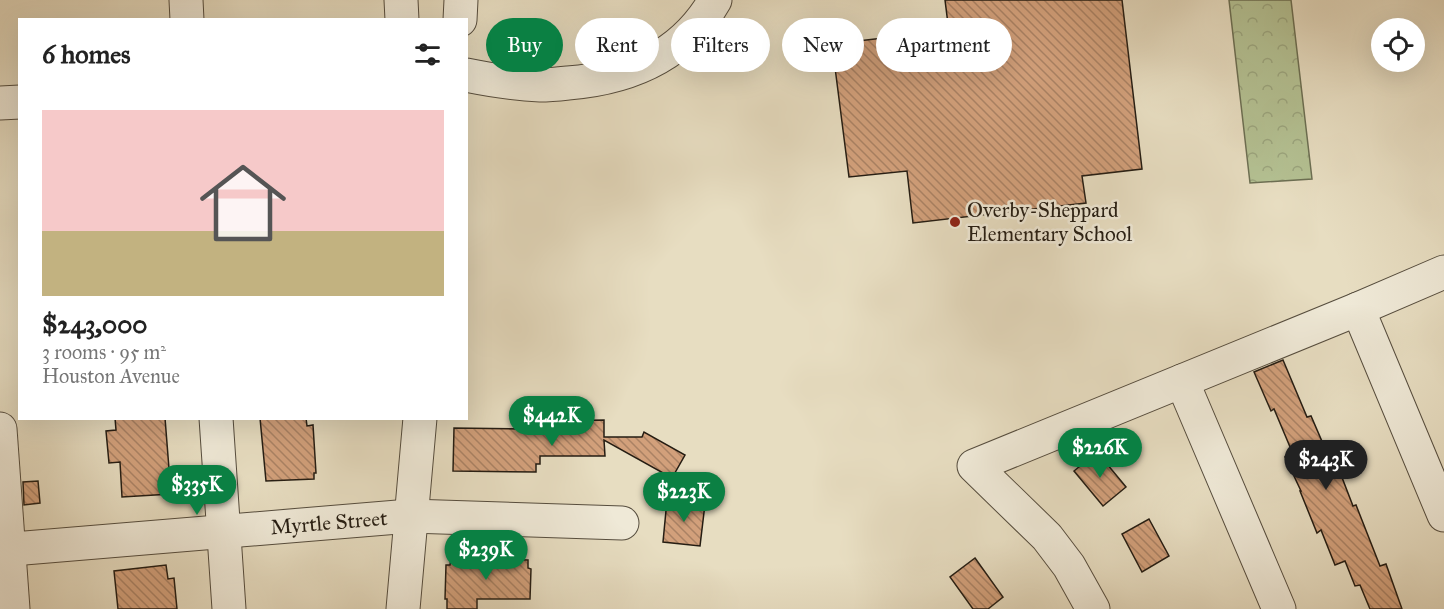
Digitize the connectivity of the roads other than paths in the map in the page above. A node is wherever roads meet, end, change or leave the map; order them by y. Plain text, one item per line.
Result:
1 (186, 0) edge
2 (401, 0) edge
3 (461, 0) edge
4 (715, 0) edge
5 (187, 18) edge
6 (402, 18) edge
7 (460, 18) edge
8 (468, 75) edge
9 (18, 102) edge
10 (0, 103) edge
11 (1444, 272) edge
12 (1358, 309) junction
13 (1182, 381) junction
14 (216, 420) edge
15 (420, 420) edge
16 (0, 429) edge
17 (1444, 515) edge
18 (411, 516) junction
19 (621, 523) dead end
20 (224, 531) junction
21 (4, 550) edge
22 (13, 609) edge
23 (230, 609) edge
24 (403, 609) edge
25 (1093, 609) edge
26 (1279, 609) edge

1 - 5 street
2 - 6 street
3 - 7 street
4 - 8 street
9 - 10 street
11 - 12 street
12 - 13 street
12 - 17 street
13 - 25 street
13 - 26 street
14 - 20 street
15 - 18 street
16 - 21 street
18 - 19 street, Myrtle Street
18 - 20 street, Myrtle Street
18 - 24 street
20 - 21 street, Myrtle Street
20 - 23 street
21 - 22 street

